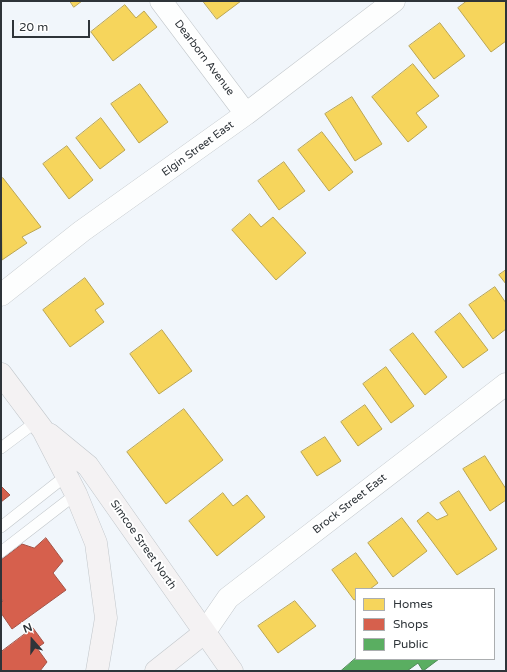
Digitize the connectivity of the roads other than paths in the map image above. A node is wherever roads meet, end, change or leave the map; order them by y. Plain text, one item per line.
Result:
1 (161, 1) edge
2 (394, 1) edge
3 (246, 114) junction
4 (1, 295) edge
5 (1, 374) edge
6 (506, 384) edge
7 (40, 425) junction
8 (1, 448) edge
9 (71, 485) junction
10 (1, 527) edge
11 (1, 552) edge
12 (204, 634) junction
13 (97, 671) edge
14 (156, 671) edge
15 (232, 671) edge

1 - 3 street, Dearborn Avenue
2 - 3 street, Elgin Street East
3 - 4 street, Elgin Street East
5 - 7 main road, Simcoe Street North
6 - 12 street, Brock Street East
7 - 8 lane
7 - 9 main road, Simcoe Street North
7 - 12 main road, Simcoe Street North
9 - 10 lane
9 - 11 lane
9 - 13 main road, Simcoe Street North
12 - 14 main road
12 - 15 main road, Simcoe Street North

